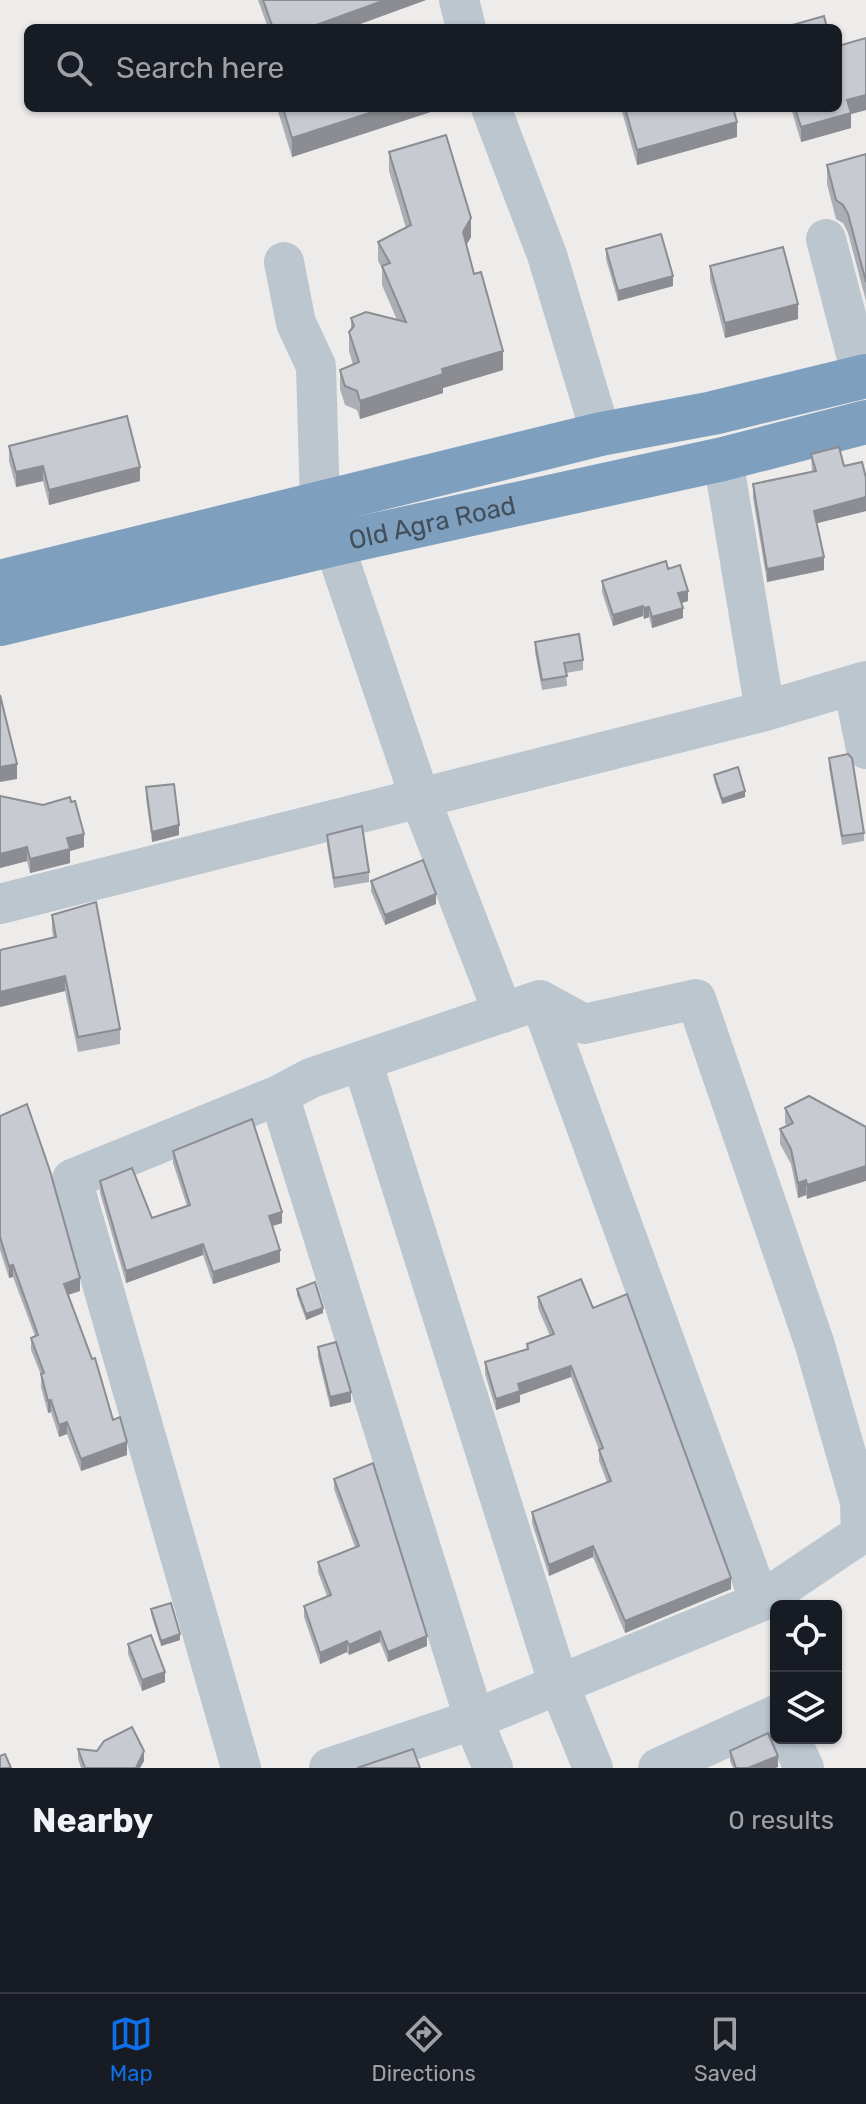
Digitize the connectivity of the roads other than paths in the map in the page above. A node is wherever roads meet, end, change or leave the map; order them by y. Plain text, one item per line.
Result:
1 (459, 0) edge
2 (465, 24) edge
3 (493, 112) edge
4 (826, 239) dead end
5 (284, 262) dead end
6 (864, 376) edge
7 (866, 422) edge
8 (601, 434) junction
9 (723, 459) junction
10 (613, 483) junction
11 (320, 503) junction
12 (334, 544) junction
13 (2, 574) edge
14 (0, 624) edge
15 (860, 683) edge
16 (765, 711) junction
17 (866, 749) edge
18 (420, 798) junction
19 (0, 904) edge
20 (540, 1000) junction
21 (503, 1013) junction
22 (362, 1061) junction
23 (279, 1095) junction
24 (760, 1602) junction
25 (559, 1685) junction
26 (770, 1718) edge
27 (475, 1719) junction
28 (793, 1744) edge
29 (241, 1768) edge
30 (329, 1768) edge
31 (493, 1768) edge
32 (593, 1768) edge
33 (658, 1768) edge
34 (804, 1768) edge

1 - 2 street
3 - 8 street
4 - 6 street
5 - 11 street
6 - 8 highway
7 - 9 highway, Old Agra Road
8 - 10 highway
8 - 11 highway
9 - 10 highway, Old Agra Road
9 - 16 street
10 - 12 highway, Old Agra Road
11 - 12 street
11 - 13 highway
12 - 14 highway, Old Agra Road
12 - 18 street
15 - 16 street
15 - 17 street
16 - 18 street
18 - 19 street
18 - 21 street
20 - 21 street
20 - 24 street
20 - 24 street
21 - 22 street
22 - 23 street
22 - 25 street
23 - 27 street
23 - 29 street
24 - 25 street
25 - 27 street
25 - 32 street
26 - 33 street
27 - 30 street
27 - 31 street
28 - 34 street

